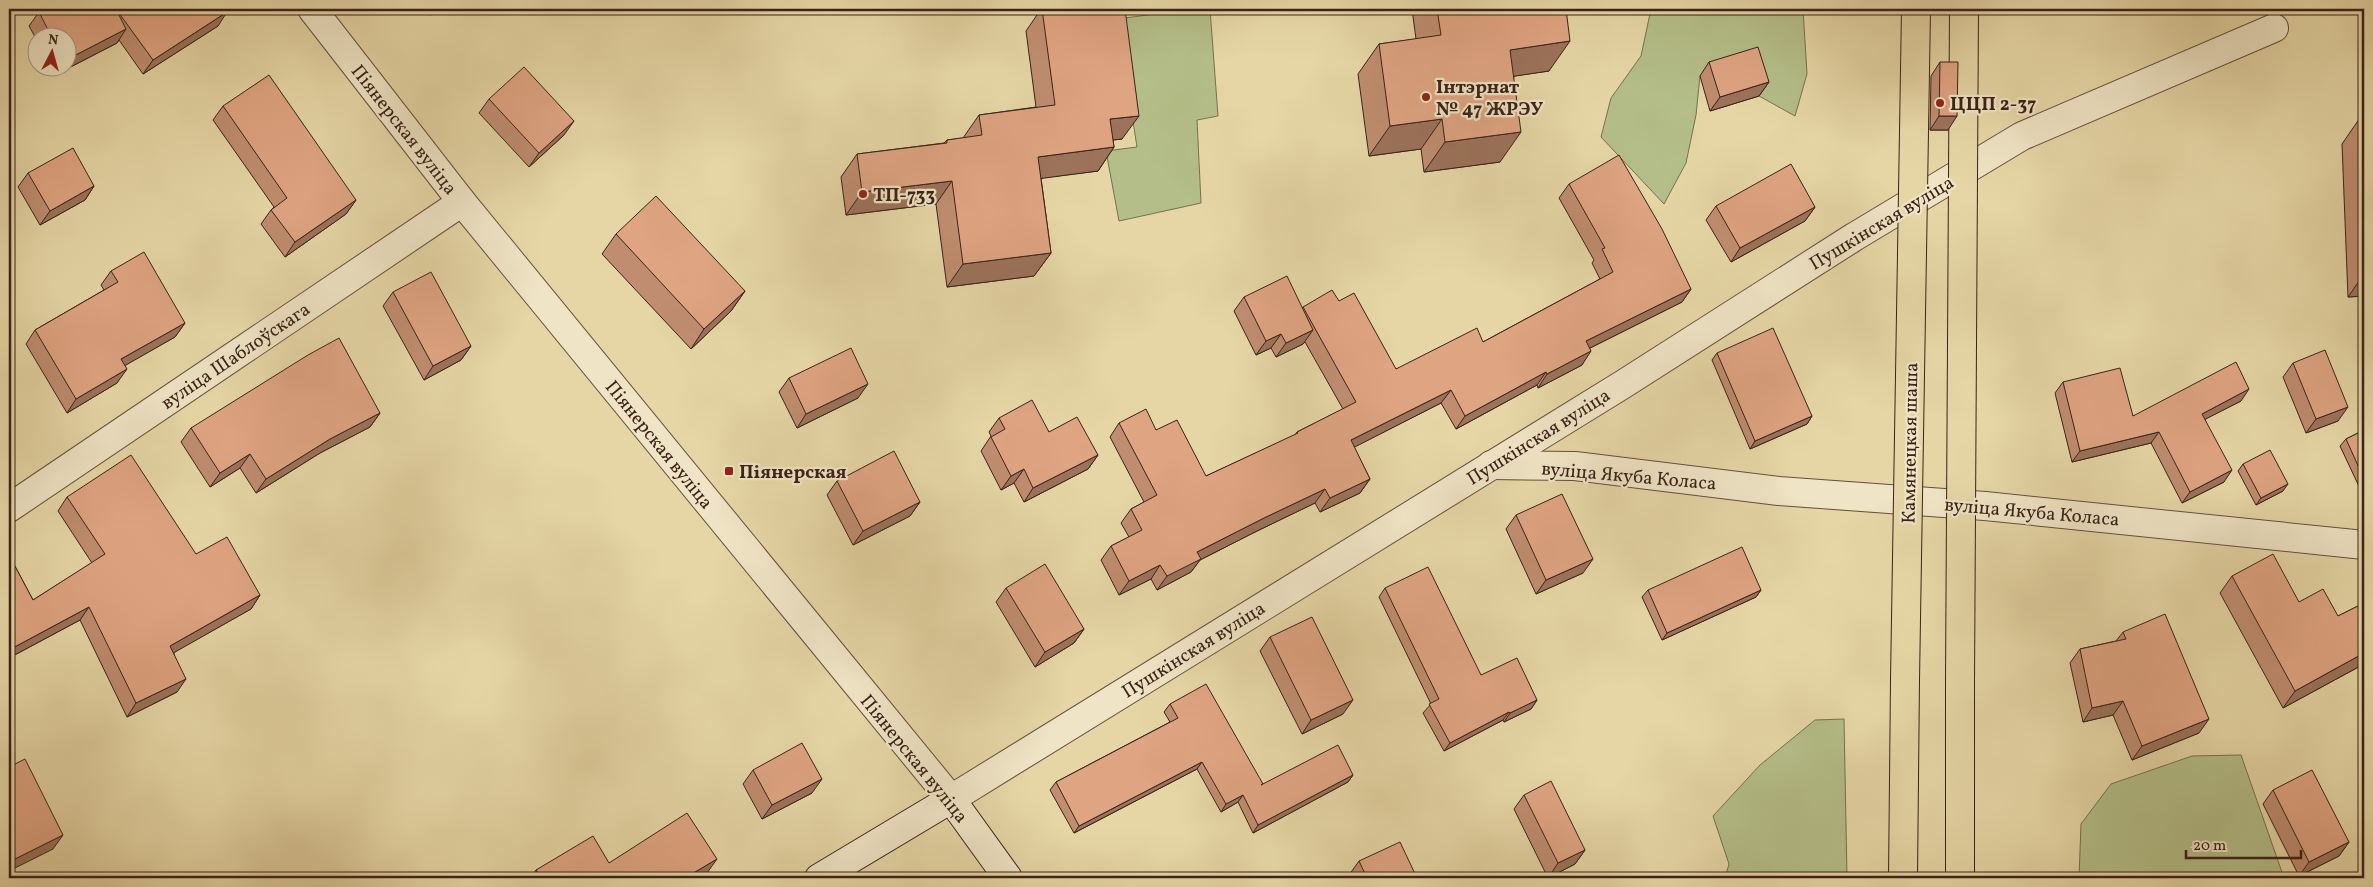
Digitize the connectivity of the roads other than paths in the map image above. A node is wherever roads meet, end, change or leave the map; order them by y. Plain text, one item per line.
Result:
1 (312, 9) edge
2 (1916, 9) edge
3 (1964, 9) edge
4 (2274, 28) dead end
5 (462, 202) junction
6 (1491, 465) junction
7 (9, 508) edge
8 (2364, 545) edge
9 (951, 799) junction
10 (819, 878) edge
11 (1008, 878) edge
12 (1903, 878) edge
13 (1960, 878) edge

1 - 5 street, Піянерская вуліца
2 - 12 main road, Камянецкая шаша, bridge
3 - 13 main road, bridge
4 - 6 street, Пушкінская вуліца
5 - 7 street, вуліца Шаблоўскага
5 - 9 street, Піянерская вуліца
6 - 8 street, вуліца Якуба Коласа
6 - 9 street, Пушкінская вуліца
9 - 10 street, Пушкінская вуліца
9 - 11 street, Піянерская вуліца

